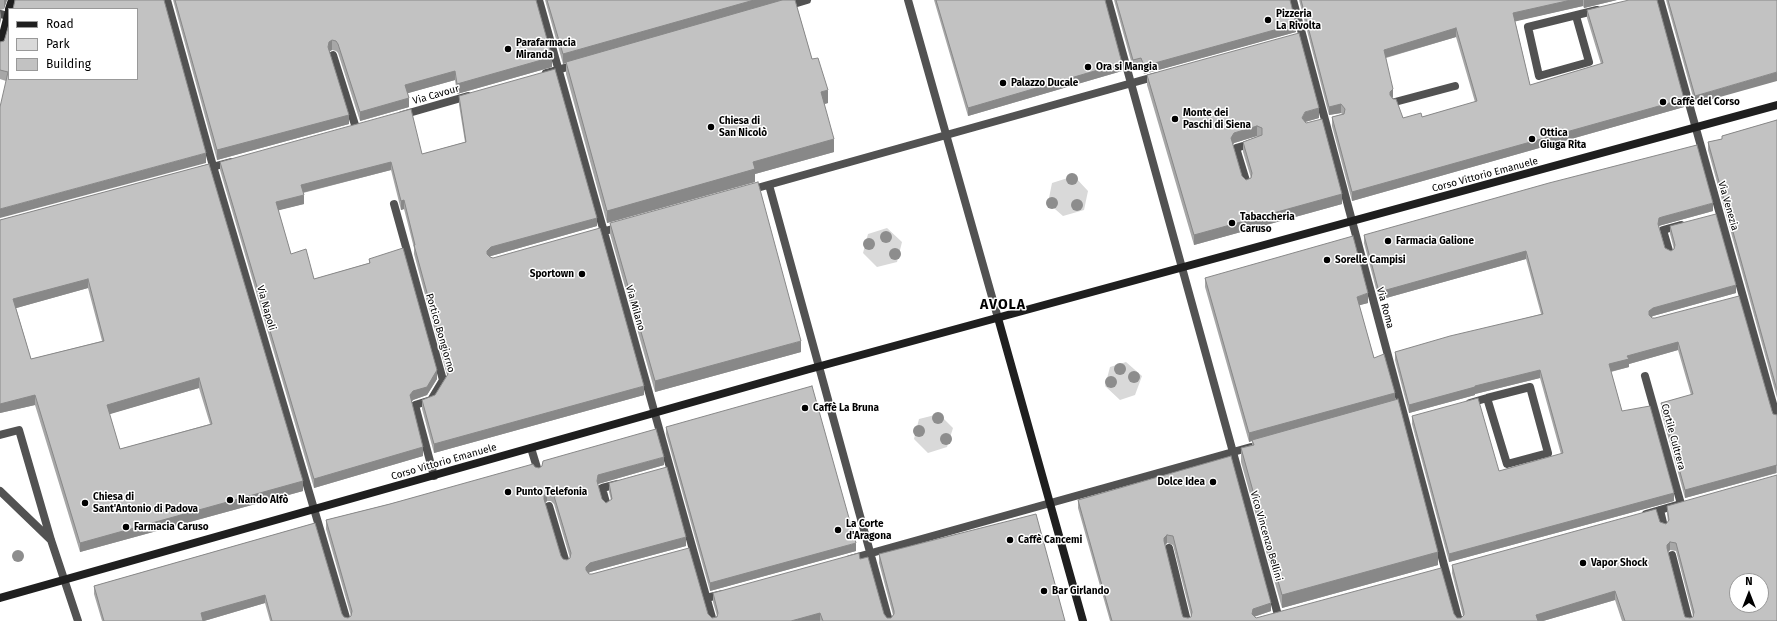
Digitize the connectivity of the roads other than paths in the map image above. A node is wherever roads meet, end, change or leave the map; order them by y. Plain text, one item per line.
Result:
1 (167, 0) edge
2 (538, 0) edge
3 (807, 0) edge
4 (908, 0) edge
5 (1108, 0) edge
6 (1293, 0) edge
7 (1660, 0) edge
8 (777, 8) edge
9 (1604, 9) edge
10 (7, 12) edge
11 (1576, 16) junction
12 (0, 46) edge
13 (333, 55) edge
14 (581, 64) edge
15 (558, 70) junction
16 (1165, 74) edge
17 (536, 76) edge
18 (1131, 84) junction
19 (1455, 86) dead end
20 (476, 94) edge
21 (1394, 102) edge
22 (1777, 105) edge
23 (393, 118) edge
24 (356, 128) edge
25 (1695, 128) junction
26 (946, 136) junction
27 (1258, 141) edge
28 (236, 160) edge
29 (213, 166) junction
30 (190, 173) edge
31 (1247, 184) edge
32 (769, 185) junction
33 (742, 193) edge
34 (394, 204) dead end
35 (1352, 222) junction
36 (1692, 222) edge
37 (626, 225) edge
38 (603, 231) junction
39 (581, 237) edge
40 (1670, 254) edge
41 (1182, 268) junction
42 (998, 318) junction
43 (819, 367) junction
44 (1645, 376) dead end
45 (1487, 398) junction
46 (1465, 404) edge
47 (654, 413) junction
48 (1777, 418) edge
49 (0, 435) edge
50 (1254, 446) edge
51 (532, 448) junction
52 (1233, 452) junction
53 (538, 471) edge
54 (434, 476) junction
55 (625, 482) edge
56 (0, 491) edge
57 (1050, 503) junction
58 (549, 506) edge
59 (607, 506) edge
60 (315, 509) junction
61 (1660, 510) junction
62 (1637, 516) edge
63 (1664, 527) edge
64 (51, 540) junction
65 (1169, 548) edge
66 (870, 553) junction
67 (1672, 555) edge
68 (843, 560) edge
69 (566, 563) edge
70 (66, 580) junction
71 (729, 592) edge
72 (0, 598) edge
73 (706, 598) junction
74 (75, 611) junction
75 (1278, 615) edge
76 (72, 621) edge
77 (78, 621) edge
78 (346, 621) edge
79 (712, 621) edge
80 (888, 621) edge
81 (1083, 621) edge
82 (1187, 621) edge
83 (1459, 621) edge
84 (1689, 621) edge

1 - 29 street, Via Napoli
2 - 15 street, Via Milano
3 - 8 street
4 - 26 street
5 - 18 street, Vico Vincenzo Bellini
6 - 35 street, Via Roma
7 - 25 street, Via Venezia
9 - 11 street
10 - 12 street
11 - 11 street
13 - 24 street
14 - 15 street
15 - 17 street
15 - 38 street, Via Milano
16 - 18 street
18 - 26 street
18 - 41 street, Vico Vincenzo Bellini
19 - 21 street
20 - 23 street, Via Cavour
22 - 25 street, Corso Vittorio Emanuele
25 - 35 street, Corso Vittorio Emanuele
25 - 48 street, Via Venezia
26 - 32 street
26 - 42 street
27 - 31 street
28 - 29 street
29 - 30 street
29 - 60 street, Via Napoli
32 - 33 street
32 - 43 street
34 - 54 street, Portico Bongiorno
35 - 41 street, Corso Vittorio Emanuele
35 - 83 street, Via Roma
36 - 40 street
37 - 38 street
38 - 39 street
38 - 47 street, Via Milano
41 - 42 street, Corso Vittorio Emanuele
41 - 52 street, Vico Vincenzo Bellini
42 - 43 street, Corso Vittorio Emanuele
42 - 57 street
43 - 47 street, Corso Vittorio Emanuele
43 - 66 street
44 - 61 street, Cortile Cultrera
45 - 45 street
45 - 46 street
47 - 51 street, Corso Vittorio Emanuele
47 - 73 street, Via Milano
49 - 64 street
50 - 52 street
51 - 53 street
51 - 54 street, Corso Vittorio Emanuele
52 - 57 street
52 - 75 street, Vico Vincenzo Bellini
54 - 60 street, Corso Vittorio Emanuele
55 - 59 street
56 - 64 street
57 - 66 street
57 - 81 street
58 - 69 street
60 - 70 street, Corso Vittorio Emanuele
60 - 78 street, Via Napoli
61 - 62 street
61 - 63 street
64 - 70 street
65 - 82 street
66 - 68 street
66 - 80 street
67 - 84 street
70 - 72 street, Corso Vittorio Emanuele
70 - 74 street
71 - 73 street
73 - 79 street, Via Milano
74 - 76 street
74 - 77 street

